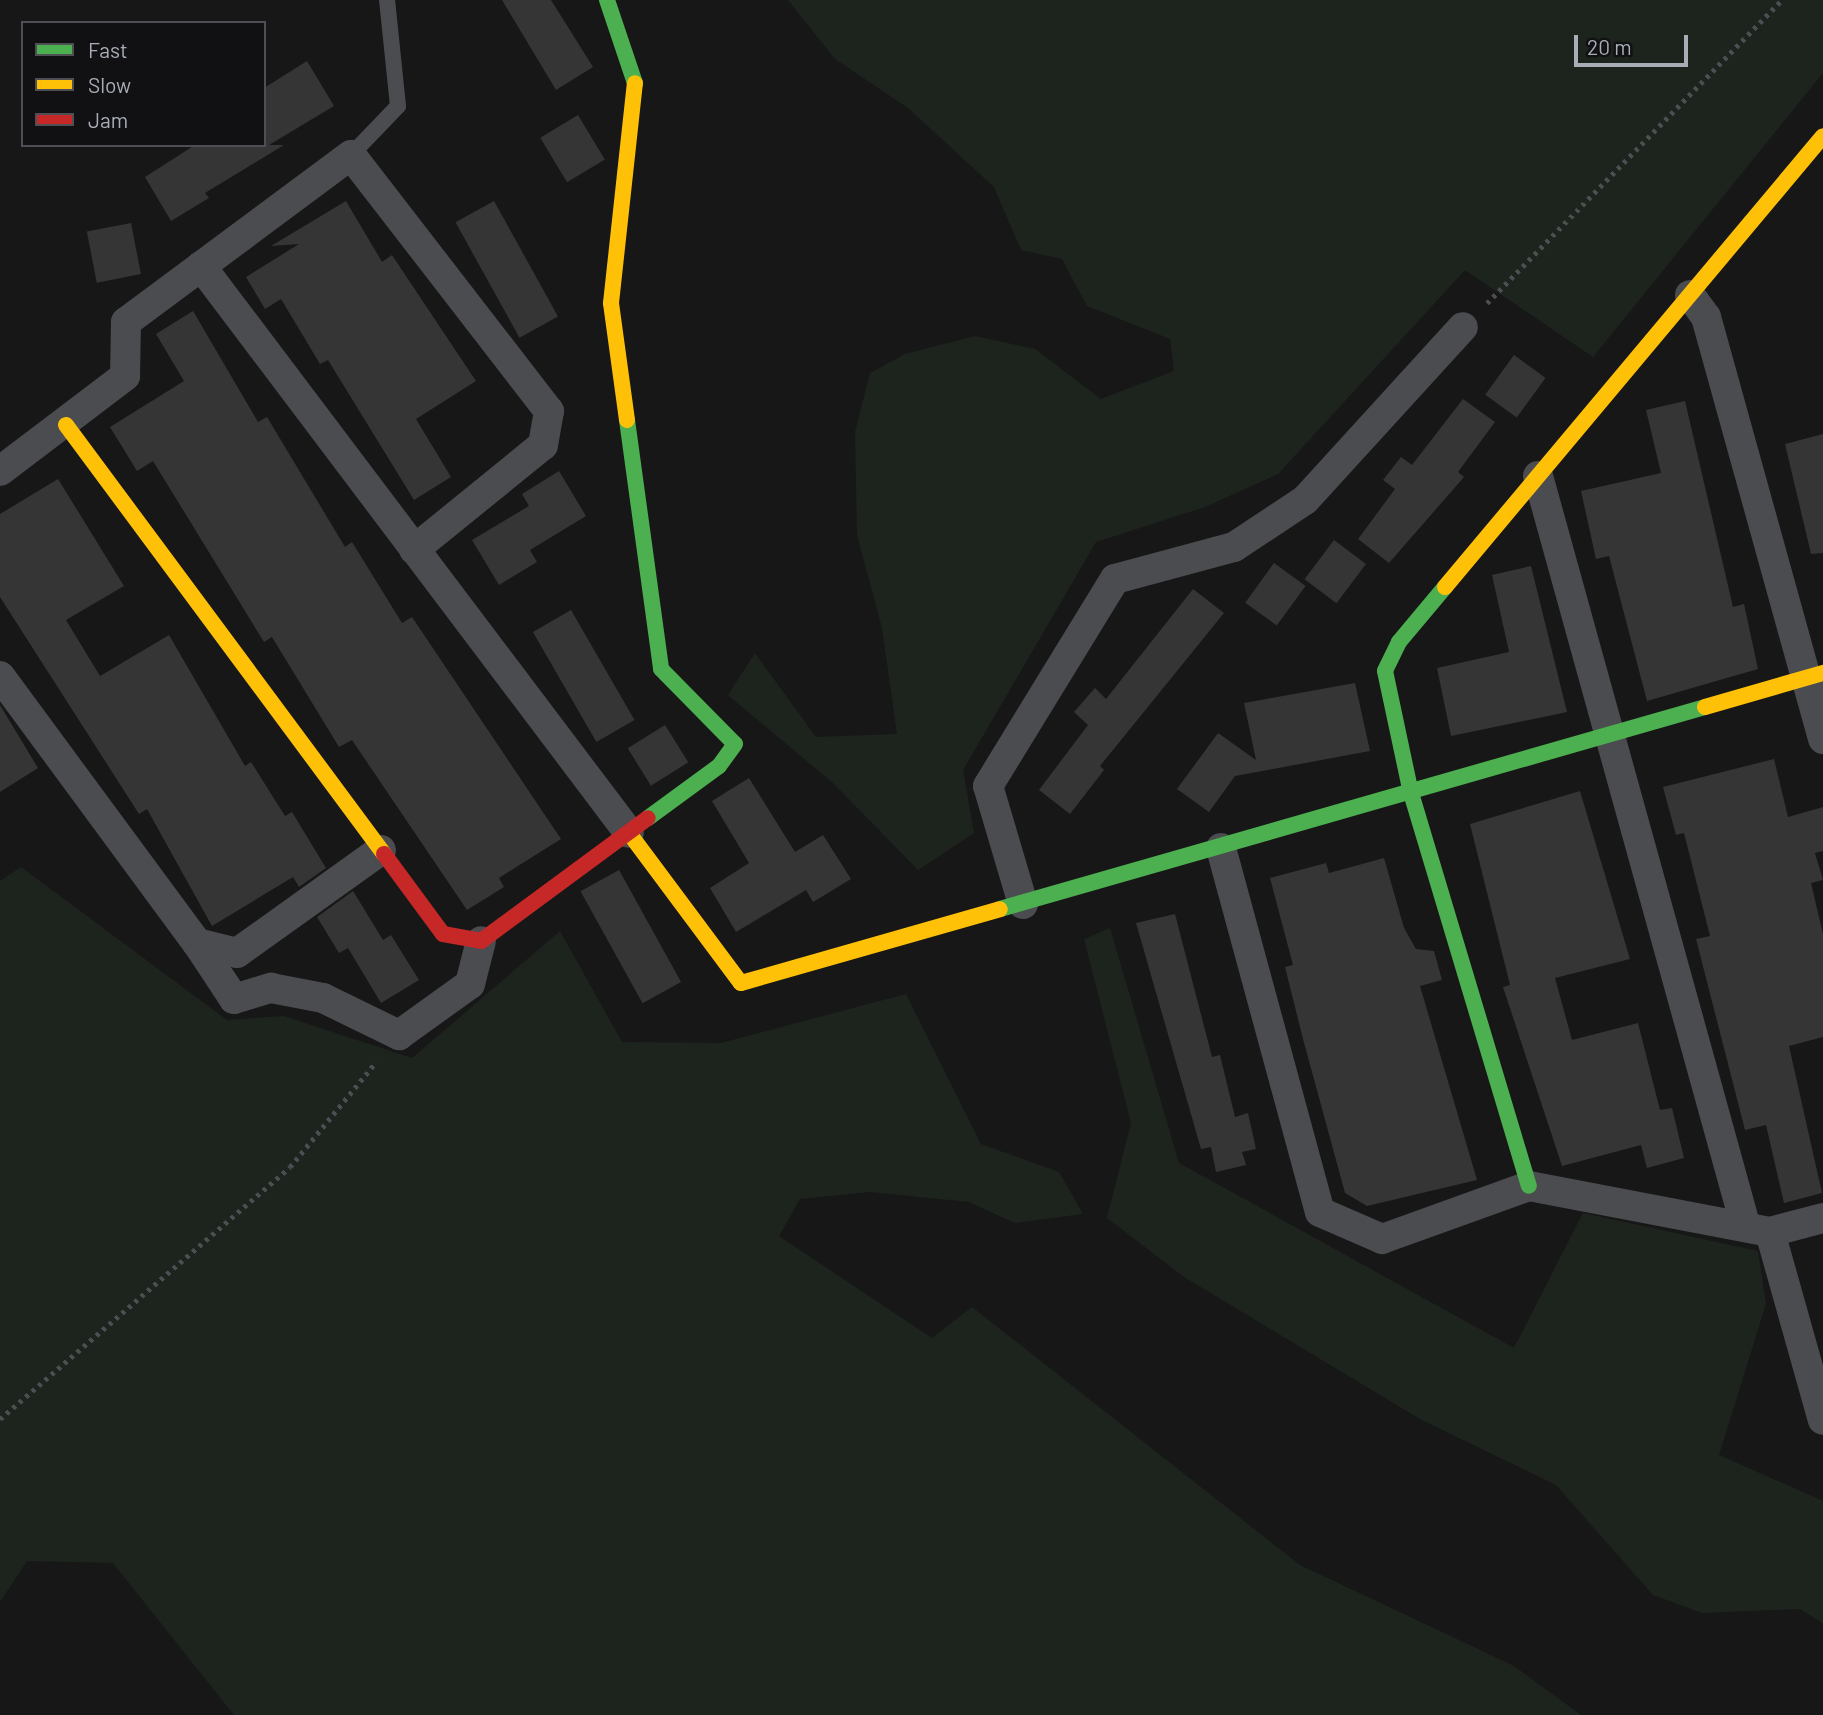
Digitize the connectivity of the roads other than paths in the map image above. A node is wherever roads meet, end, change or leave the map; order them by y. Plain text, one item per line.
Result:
1 (387, 0) edge
2 (607, 0) edge
3 (1823, 136) edge
4 (351, 155) junction
5 (201, 266) junction
6 (1690, 295) junction
7 (1463, 327) road end
8 (66, 425) junction
9 (0, 471) edge
10 (1538, 476) junction
11 (414, 551) junction
12 (1815, 675) edge
13 (0, 676) edge
14 (1613, 733) junction
15 (1823, 739) edge
16 (1411, 793) junction
17 (629, 833) junction
18 (1221, 848) junction
19 (381, 850) junction
20 (1023, 904) junction
21 (481, 941) junction
22 (197, 943) junction
23 (1529, 1186) junction
24 (1823, 1218) edge
25 (1758, 1228) junction
26 (1823, 1420) edge

1 - 4 lane
2 - 17 street
3 - 6 street
4 - 5 street
4 - 11 street
5 - 8 street
5 - 11 street
6 - 10 street
6 - 12 street
7 - 20 street
8 - 9 street
8 - 19 street
10 - 14 street
10 - 16 street
11 - 17 street
12 - 14 street
12 - 15 street
13 - 22 street
14 - 16 street
14 - 25 street
16 - 18 street
16 - 23 street
17 - 20 street
17 - 21 street
18 - 20 street
18 - 23 street
19 - 21 street
19 - 22 street
21 - 22 street
23 - 25 street
24 - 25 street
25 - 26 street

